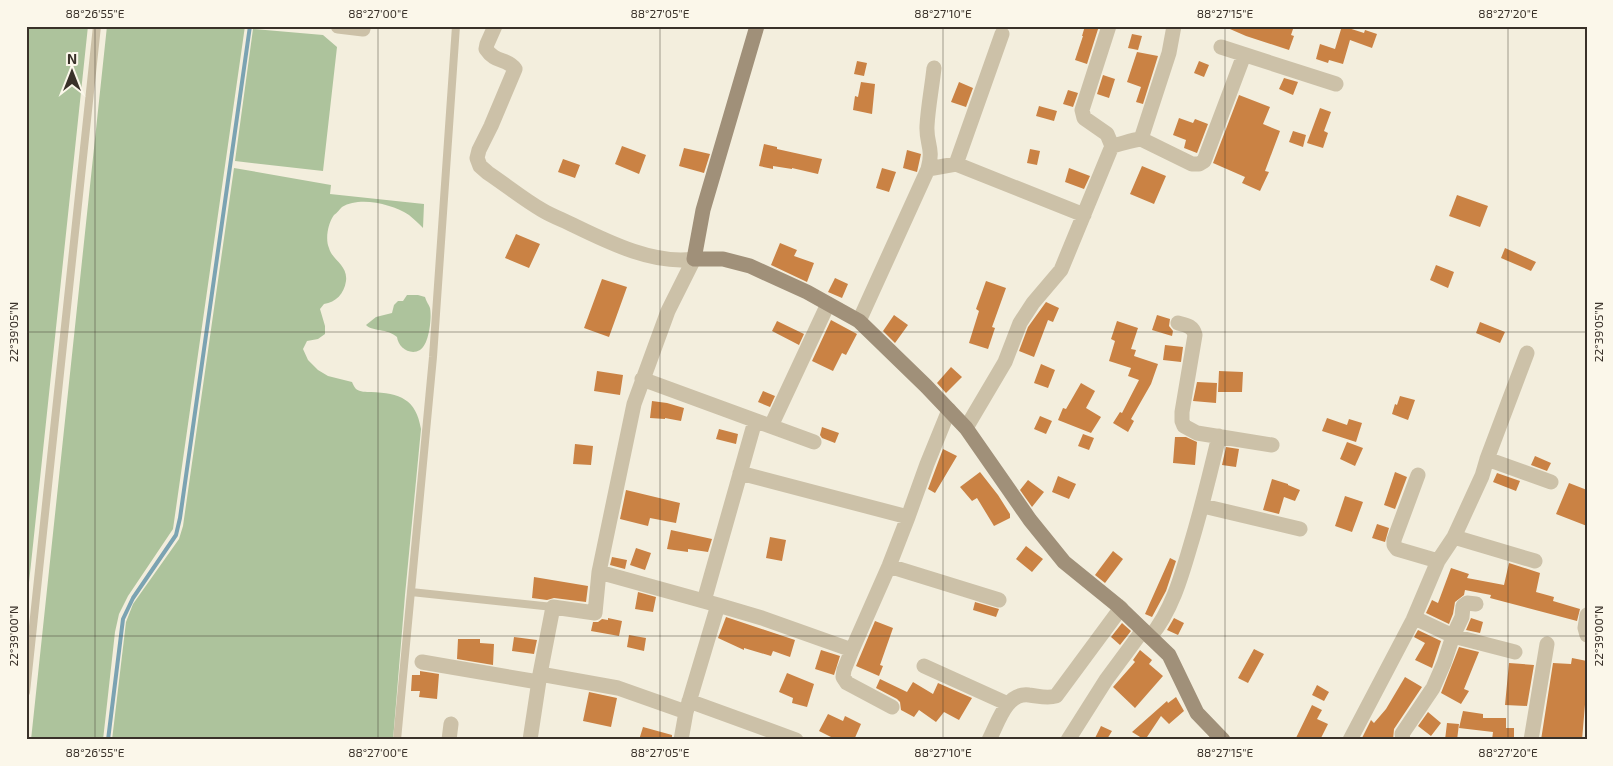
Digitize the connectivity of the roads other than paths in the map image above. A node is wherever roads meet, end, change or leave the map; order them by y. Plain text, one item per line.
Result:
1 (98, 26) edge
2 (338, 26) edge
3 (456, 26) edge
4 (495, 26) edge
5 (757, 26) edge
6 (1109, 26) edge
7 (1174, 26) edge
8 (363, 29) dead end
9 (1002, 34) dead end
10 (1221, 47) dead end
11 (1244, 55) junction
12 (934, 68) dead end
13 (1336, 84) dead end
14 (1141, 139) junction
15 (1112, 146) junction
16 (956, 164) junction
17 (928, 168) junction
18 (1084, 215) junction
19 (694, 259) junction
20 (828, 304) junction
21 (859, 322) junction
22 (1178, 324) dead end
23 (1527, 353) dead end
24 (642, 379) junction
25 (949, 410) junction
26 (755, 420) junction
27 (771, 426) junction
28 (966, 428) junction
29 (1219, 436) junction
30 (814, 442) dead end
31 (1272, 445) dead end
32 (1487, 459) junction
33 (740, 473) junction
34 (1418, 475) dead end
35 (1551, 482) dead end
36 (1202, 506) junction
37 (908, 517) junction
38 (1300, 529) dead end
39 (1454, 537) junction
40 (1438, 561) junction
41 (1535, 562) dead end
42 (889, 566) junction
43 (599, 572) junction
44 (411, 592) junction
45 (999, 600) dead end
46 (711, 603) junction
47 (1476, 604) dead end
48 (553, 608) junction
49 (1121, 608) junction
50 (1587, 615) edge
51 (1413, 620) junction
52 (1146, 634) junction
53 (1587, 634) edge
54 (1453, 636) junction
55 (1547, 644) dead end
56 (852, 650) junction
57 (1515, 652) dead end
58 (422, 662) dead end
59 (924, 666) dead end
60 (539, 678) junction
61 (26, 692) edge
62 (1008, 704) junction
63 (688, 706) junction
64 (892, 707) dead end
65 (451, 724) dead end
66 (397, 740) edge
67 (450, 740) edge
68 (530, 740) edge
69 (682, 740) edge
70 (796, 740) edge
71 (990, 740) edge
72 (1068, 740) edge
73 (1223, 740) edge
74 (1350, 740) edge
75 (1403, 740) edge
76 (1531, 740) edge

1 - 61 lane
2 - 8 street
3 - 44 lane
4 - 19 street
5 - 19 street
6 - 15 street
7 - 14 street
9 - 16 street
10 - 11 street
11 - 13 street
11 - 14 street
12 - 17 street
14 - 15 street
15 - 18 street
16 - 17 street
16 - 18 street
17 - 21 street
18 - 28 street
19 - 20 street
19 - 24 street
20 - 21 street
20 - 27 street
21 - 25 street
22 - 29 street
23 - 32 street
24 - 26 street
24 - 43 street
25 - 28 street
25 - 37 street
26 - 27 street
26 - 33 street
27 - 30 street
28 - 49 street
29 - 31 street
29 - 36 street
32 - 35 street
32 - 39 street
33 - 37 street
33 - 46 street
34 - 40 street
36 - 38 street
36 - 52 street
37 - 42 street
39 - 40 street
39 - 41 street
40 - 51 street
42 - 45 street
42 - 56 street
43 - 46 street
43 - 48 street
44 - 48 lane
44 - 66 lane
46 - 56 street
46 - 63 street
47 - 54 street
48 - 60 street
49 - 52 street
49 - 62 street
50 - 53 street
51 - 54 street
51 - 74 street
52 - 72 street
52 - 73 street
54 - 57 street
54 - 75 street
55 - 76 street
56 - 64 street
58 - 60 street
59 - 62 street
60 - 63 street
60 - 68 street
62 - 71 street
63 - 69 street
63 - 70 street
65 - 67 street

